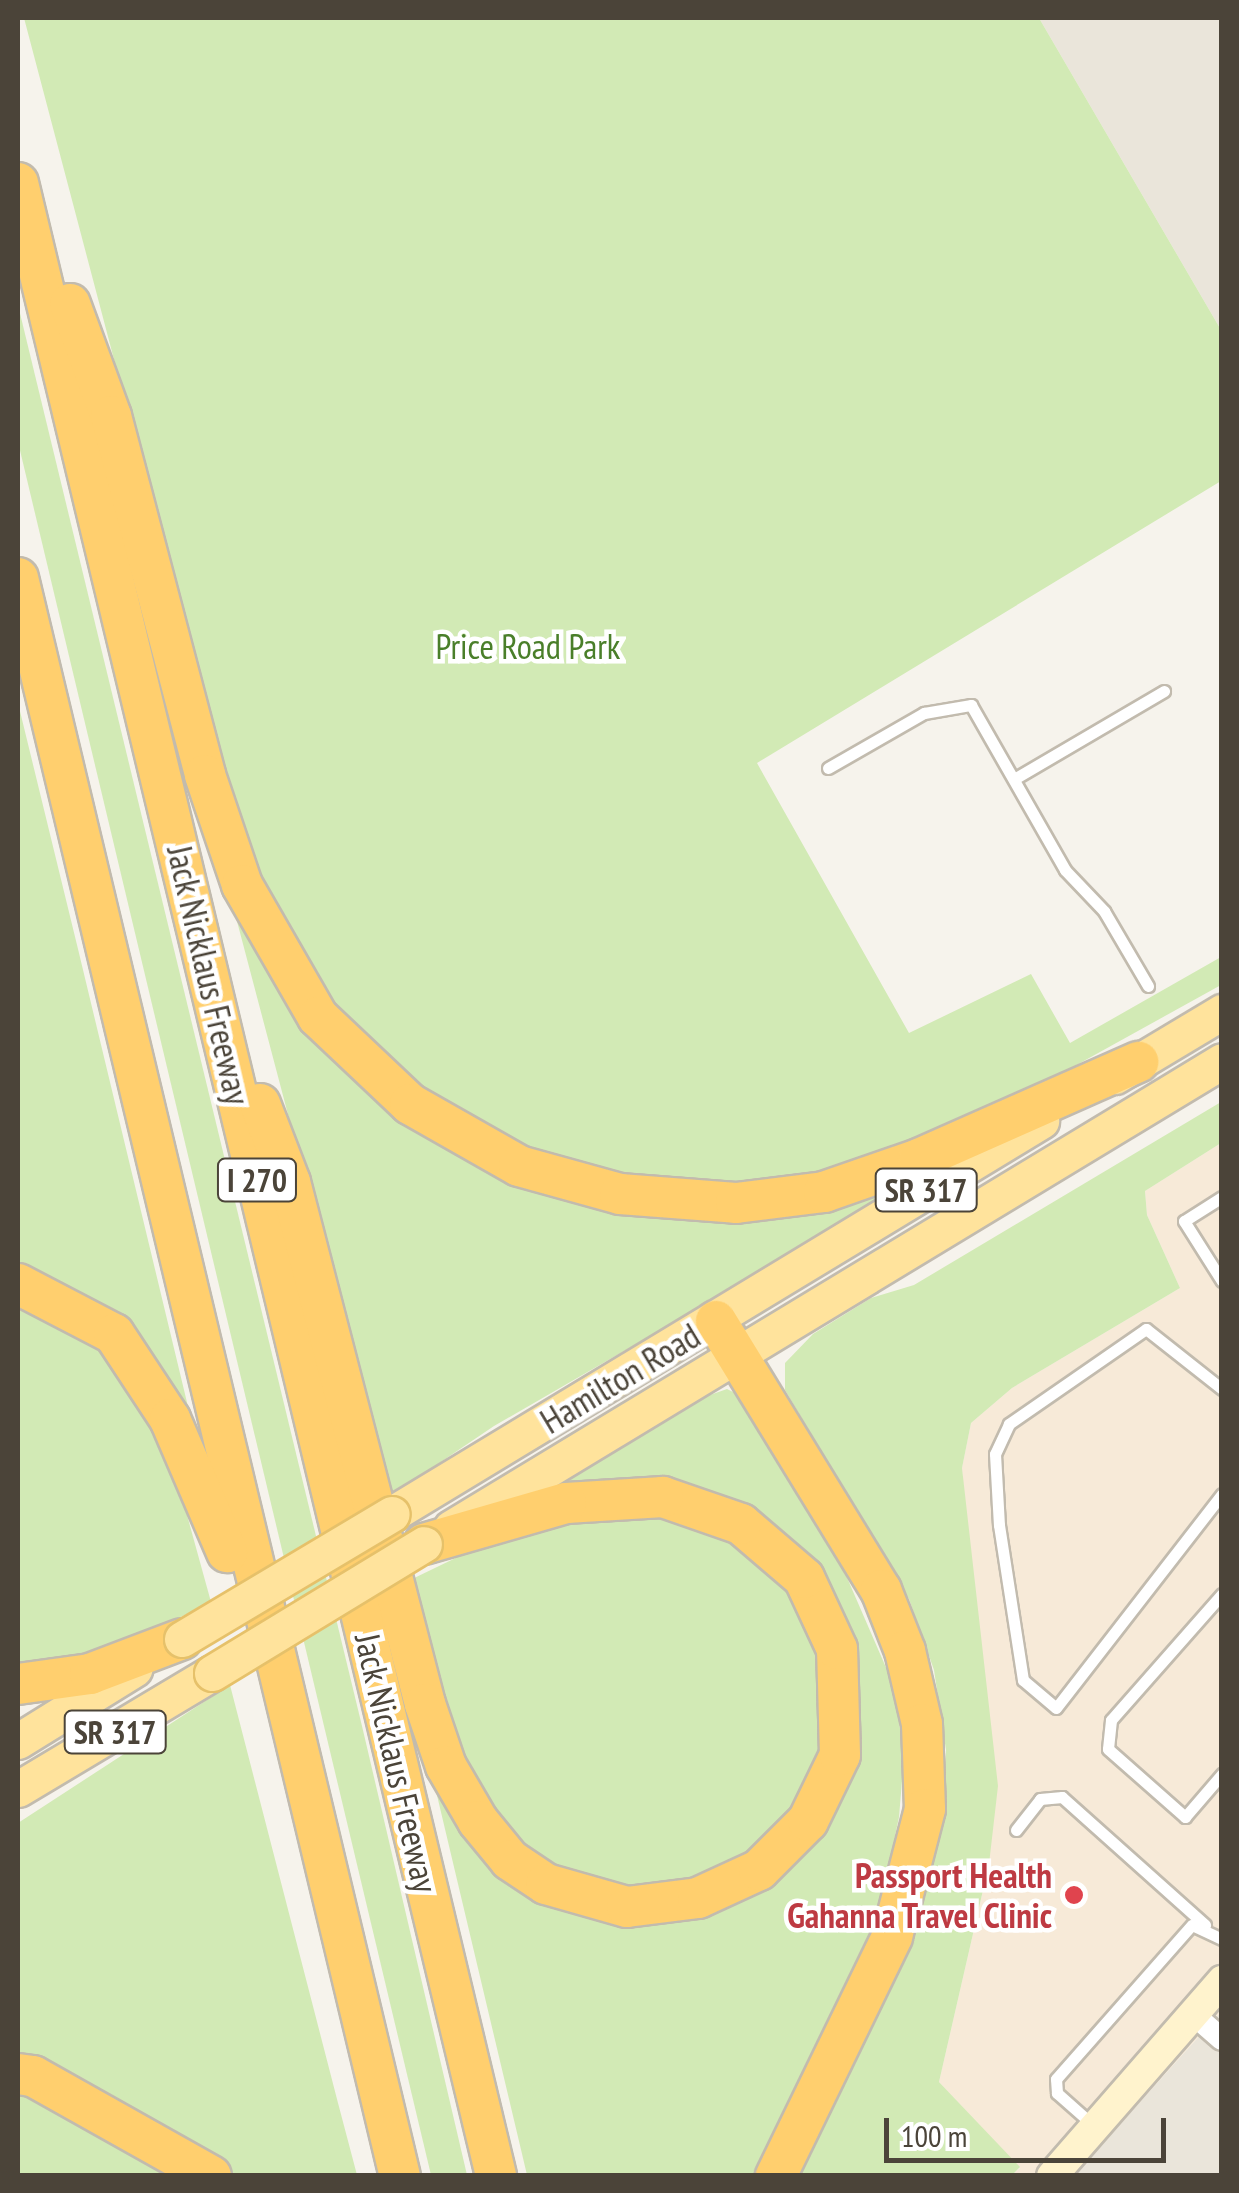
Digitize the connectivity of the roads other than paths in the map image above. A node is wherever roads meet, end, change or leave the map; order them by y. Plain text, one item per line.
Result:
1 (18, 163) edge
2 (18, 184) edge
3 (18, 578) edge
4 (1164, 691) dead end
5 (828, 768) dead end
6 (1014, 778) junction
7 (210, 978) junction
8 (1148, 986) dead end
9 (1222, 1012) edge
10 (1222, 1061) edge
11 (1138, 1062) junction
12 (1222, 1198) edge
13 (1222, 1281) edge
14 (18, 1284) edge
15 (727, 1337) junction
16 (1222, 1389) edge
17 (1222, 1494) edge
18 (424, 1544) junction
19 (1222, 1594) edge
20 (182, 1640) junction
21 (18, 1684) edge
22 (18, 1741) edge
23 (1222, 1774) edge
24 (18, 1789) edge
25 (1016, 1830) dead end
26 (1206, 1926) junction
27 (1222, 1939) edge
28 (1222, 1981) edge
29 (1193, 2014) junction
30 (1222, 2039) edge
31 (18, 2074) edge
32 (378, 2083) junction
33 (1094, 2127) junction
34 (211, 2176) edge
35 (400, 2176) edge
36 (496, 2176) edge
37 (776, 2176) edge
38 (1052, 2176) edge

1 - 11 highway
2 - 7 highway, Jack Nicklaus Freeway / I 270
3 - 32 highway, I 270
4 - 6 lane
5 - 6 lane
6 - 8 lane
7 - 18 highway
7 - 36 highway, Jack Nicklaus Freeway / I 270
9 - 11 main road, Hamilton Road / SR 317
10 - 15 main road, Hamilton Road / SR 317
11 - 15 main road, Hamilton Road / SR 317
12 - 13 lane
14 - 32 highway
15 - 18 main road, Hamilton Road / SR 317
15 - 20 main road, Hamilton Road / SR 317, bridge
15 - 37 highway
16 - 17 lane
18 - 24 main road, Hamilton Road / SR 317, bridge
19 - 23 lane
20 - 21 highway
20 - 22 main road, Hamilton Road / SR 317
25 - 26 lane
26 - 27 lane
26 - 33 lane
28 - 29 main road
29 - 30 street
29 - 33 main road
31 - 34 highway
32 - 35 highway, I 270
33 - 38 main road

